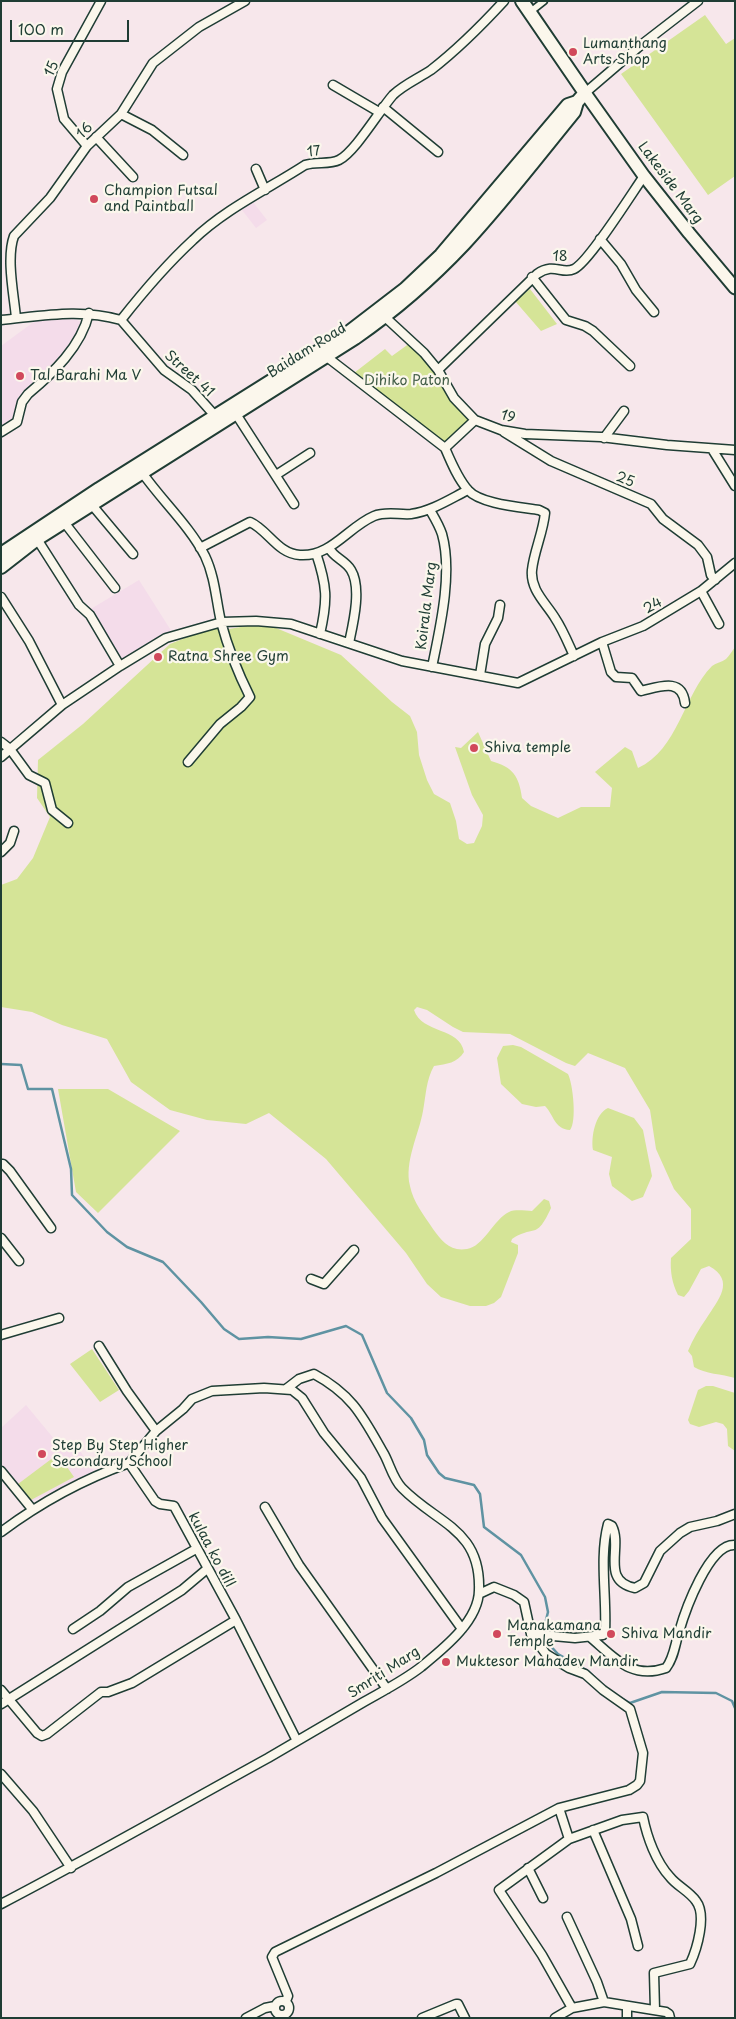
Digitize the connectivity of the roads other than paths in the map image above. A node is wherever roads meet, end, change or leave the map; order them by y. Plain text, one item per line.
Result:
1 (101, 1) edge
2 (245, 1) edge
3 (504, 1) edge
4 (544, 1) edge
5 (698, 1) edge
6 (526, 7) edge
7 (332, 84) dead end
8 (581, 98) junction
9 (381, 110) junction
10 (121, 114) junction
11 (96, 137) junction
12 (87, 146) junction
13 (438, 152) dead end
14 (183, 155) dead end
15 (256, 169) dead end
16 (644, 176) junction
17 (133, 177) dead end
18 (265, 190) junction
19 (600, 239) junction
20 (532, 277) junction
21 (735, 288) edge
22 (654, 312) dead end
23 (88, 313) junction
24 (385, 317) junction
25 (16, 318) junction
26 (1, 320) edge
27 (121, 320) junction
28 (323, 354) junction
29 (630, 366) dead end
30 (438, 370) junction
31 (624, 410) dead end
32 (236, 414) junction
33 (219, 419) junction
34 (476, 420) junction
35 (501, 430) junction
36 (1, 432) edge
37 (604, 438) junction
38 (445, 448) junction
39 (712, 449) junction
40 (735, 450) edge
41 (310, 453) dead end
42 (140, 469) junction
43 (276, 475) junction
44 (735, 486) edge
45 (468, 490) junction
46 (294, 504) dead end
47 (92, 505) junction
48 (430, 510) junction
49 (64, 522) junction
50 (37, 539) junction
51 (200, 548) junction
52 (329, 548) junction
53 (316, 553) junction
54 (133, 554) dead end
55 (4, 556) edge
56 (735, 563) edge
57 (715, 580) junction
58 (116, 588) dead end
59 (701, 591) junction
60 (1, 597) edge
61 (500, 606) dead end
62 (222, 622) junction
63 (719, 624) dead end
64 (320, 634) junction
65 (602, 642) junction
66 (349, 643) junction
67 (574, 656) junction
68 (120, 666) junction
69 (432, 667) junction
70 (480, 675) junction
71 (685, 704) dead end
72 (62, 705) junction
73 (1, 742) edge
74 (10, 750) junction
75 (1, 757) edge
76 (188, 762) dead end
77 (68, 823) dead end
78 (14, 831) dead end
79 (1, 852) edge
80 (1, 1164) edge
81 (51, 1228) dead end
82 (1, 1238) edge
83 (354, 1250) dead end
84 (19, 1261) dead end
85 (311, 1278) dead end
86 (59, 1318) dead end
87 (1, 1335) edge
88 (99, 1346) dead end
89 (286, 1389) junction
90 (156, 1431) junction
91 (129, 1463) junction
92 (1, 1471) edge
93 (265, 1507) dead end
94 (32, 1509) junction
95 (735, 1514) edge
96 (1, 1532) edge
97 (735, 1545) edge
98 (196, 1549) junction
99 (208, 1569) junction
100 (479, 1594) junction
101 (236, 1620) junction
102 (73, 1628) dead end
103 (462, 1629) junction
104 (531, 1634) junction
105 (590, 1637) junction
106 (387, 1689) junction
107 (1, 1690) edge
108 (9, 1701) junction
109 (1, 1704) edge
110 (297, 1741) junction
111 (1, 1774) edge
112 (559, 1808) junction
113 (593, 1830) junction
114 (569, 1839) junction
115 (72, 1868) junction
116 (528, 1868) junction
117 (543, 1898) dead end
118 (1, 1904) edge
119 (567, 1917) dead end
120 (638, 1946) dead end
121 (286, 2001) junction
122 (604, 2002) junction
123 (275, 2006) junction
124 (627, 2006) junction
125 (572, 2008) junction
126 (655, 2010) junction
127 (287, 2016) edge
128 (246, 2018) edge
129 (422, 2018) edge
130 (465, 2018) edge
131 (555, 2018) edge
132 (627, 2018) edge
133 (670, 2018) edge

1 - 12 street, 15 / 15
2 - 10 street, 16 / 16
3 - 9 street, 17 / 17
4 - 6 street
5 - 8 street
6 - 8 main road
7 - 9 street
8 - 16 main road, Lakeside Marg
8 - 24 main road, Baidam Road
8 - 28 main road, Baidam Road
9 - 13 street
9 - 18 street, 17 / 17
10 - 11 street, 16 / 16
10 - 14 street
11 - 12 street, 16 / 16
11 - 17 street
12 - 25 street, 16 / 16
15 - 18 street
16 - 19 street, 18 / 18
16 - 21 main road, Lakeside Marg
18 - 27 street, 17 / 17
19 - 20 street, 18 / 18
19 - 22 street
20 - 29 street
20 - 30 street, 18 / 18
23 - 25 street
23 - 27 street
23 - 36 street
24 - 28 main road, Baidam Road
24 - 30 street
25 - 26 street
27 - 33 street, Street 41
28 - 32 main road, Baidam Road
28 - 33 main road, Baidam Road
28 - 38 street
30 - 34 street
31 - 37 street
32 - 33 main road, Baidam Road
32 - 43 street
33 - 42 main road, Baidam Road
34 - 35 street, 19
34 - 38 street
35 - 37 street, 19
35 - 57 street, 25 / 25
37 - 39 street, 19
38 - 45 street
39 - 40 street, 19
39 - 44 street
41 - 43 street
42 - 47 main road, Baidam Road
42 - 51 street
42 - 55 main road, Baidam Road
43 - 46 street
45 - 48 street
45 - 67 street
47 - 49 main road, Baidam Road
47 - 54 street
48 - 52 street
48 - 69 street, Koirala Marg
49 - 50 main road, Baidam Road
49 - 58 street
50 - 55 main road, Baidam Road
50 - 68 street
51 - 53 street
51 - 62 street
52 - 53 street
52 - 66 street
53 - 64 street
56 - 57 street, 24 / 24
57 - 59 street, 24 / 24
59 - 63 street
59 - 65 street, 24 / 24
60 - 72 street
61 - 70 street
62 - 64 street, 24
62 - 68 street, 24
62 - 76 street
64 - 66 street, 24
65 - 67 street, 24 / 24
65 - 71 street
66 - 69 street, 24
67 - 70 street, 24
68 - 72 street, 24
69 - 70 street, 24
72 - 74 street, 24
73 - 74 street
74 - 75 street, 24
74 - 77 street
78 - 79 street
80 - 81 street
82 - 84 street
83 - 85 street
86 - 87 street
88 - 90 street
89 - 90 street
89 - 100 street, Smriti Marg
89 - 103 street
90 - 91 street
91 - 94 street
91 - 98 street, kulaa ko dill
92 - 94 street
93 - 106 street
94 - 96 street
95 - 105 street
97 - 105 street
98 - 99 street, kulaa ko dill
98 - 102 street
99 - 101 street, kulaa ko dill
99 - 108 street
100 - 103 street, Smriti Marg
100 - 104 street
101 - 108 street
101 - 110 street, kulaa ko dill
103 - 106 street, Smriti Marg
104 - 105 street
104 - 112 street
106 - 110 street, Smriti Marg
107 - 108 street
108 - 109 street
110 - 115 street, Smriti Marg
111 - 115 street
112 - 114 street
112 - 121 street
113 - 114 street
113 - 120 street
113 - 126 street
114 - 116 street
115 - 118 street, Smriti Marg
116 - 117 street
116 - 125 street
119 - 122 street
121 - 123 street
121 - 127 street
122 - 124 street
122 - 125 street
123 - 127 street
123 - 128 street
124 - 126 street
124 - 132 street
125 - 131 street
126 - 133 street
129 - 130 street

